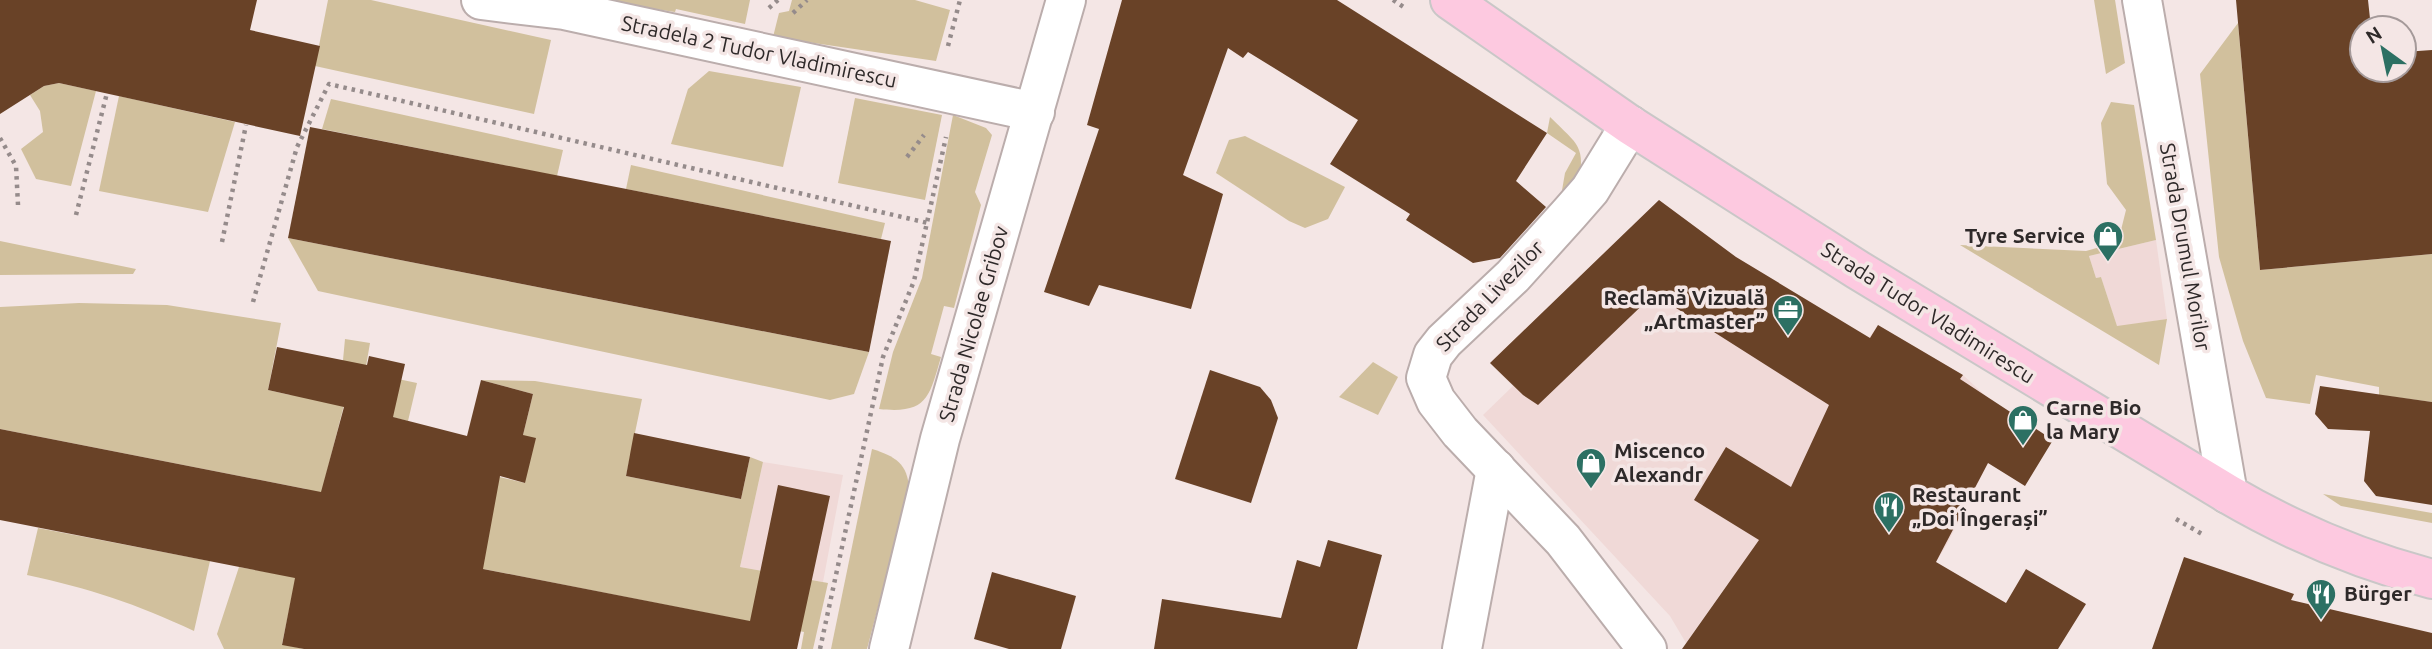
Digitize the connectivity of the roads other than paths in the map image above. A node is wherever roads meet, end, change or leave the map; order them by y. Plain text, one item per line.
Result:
1 (481, 0) edge
2 (1066, 0) edge
3 (1450, 0) edge
4 (2142, 0) edge
5 (1035, 112) junction
6 (1630, 125) junction
7 (1496, 469) junction
8 (2228, 494) junction
9 (2432, 579) edge
10 (889, 649) edge
11 (1462, 649) edge
12 (1647, 649) edge

1 - 5 street, Stradela 2 Tudor Vladimirescu
2 - 5 street, Strada Nicolae Gribov
3 - 6 main road, Strada Tudor Vladimirescu
4 - 8 street, Strada Drumul Morilor
5 - 10 street, Strada Nicolae Gribov
6 - 7 street, Strada Livezilor
6 - 8 main road, Strada Tudor Vladimirescu
7 - 11 street
7 - 12 street, Strada Livezilor
8 - 9 main road, Strada Tudor Vladimirescu

